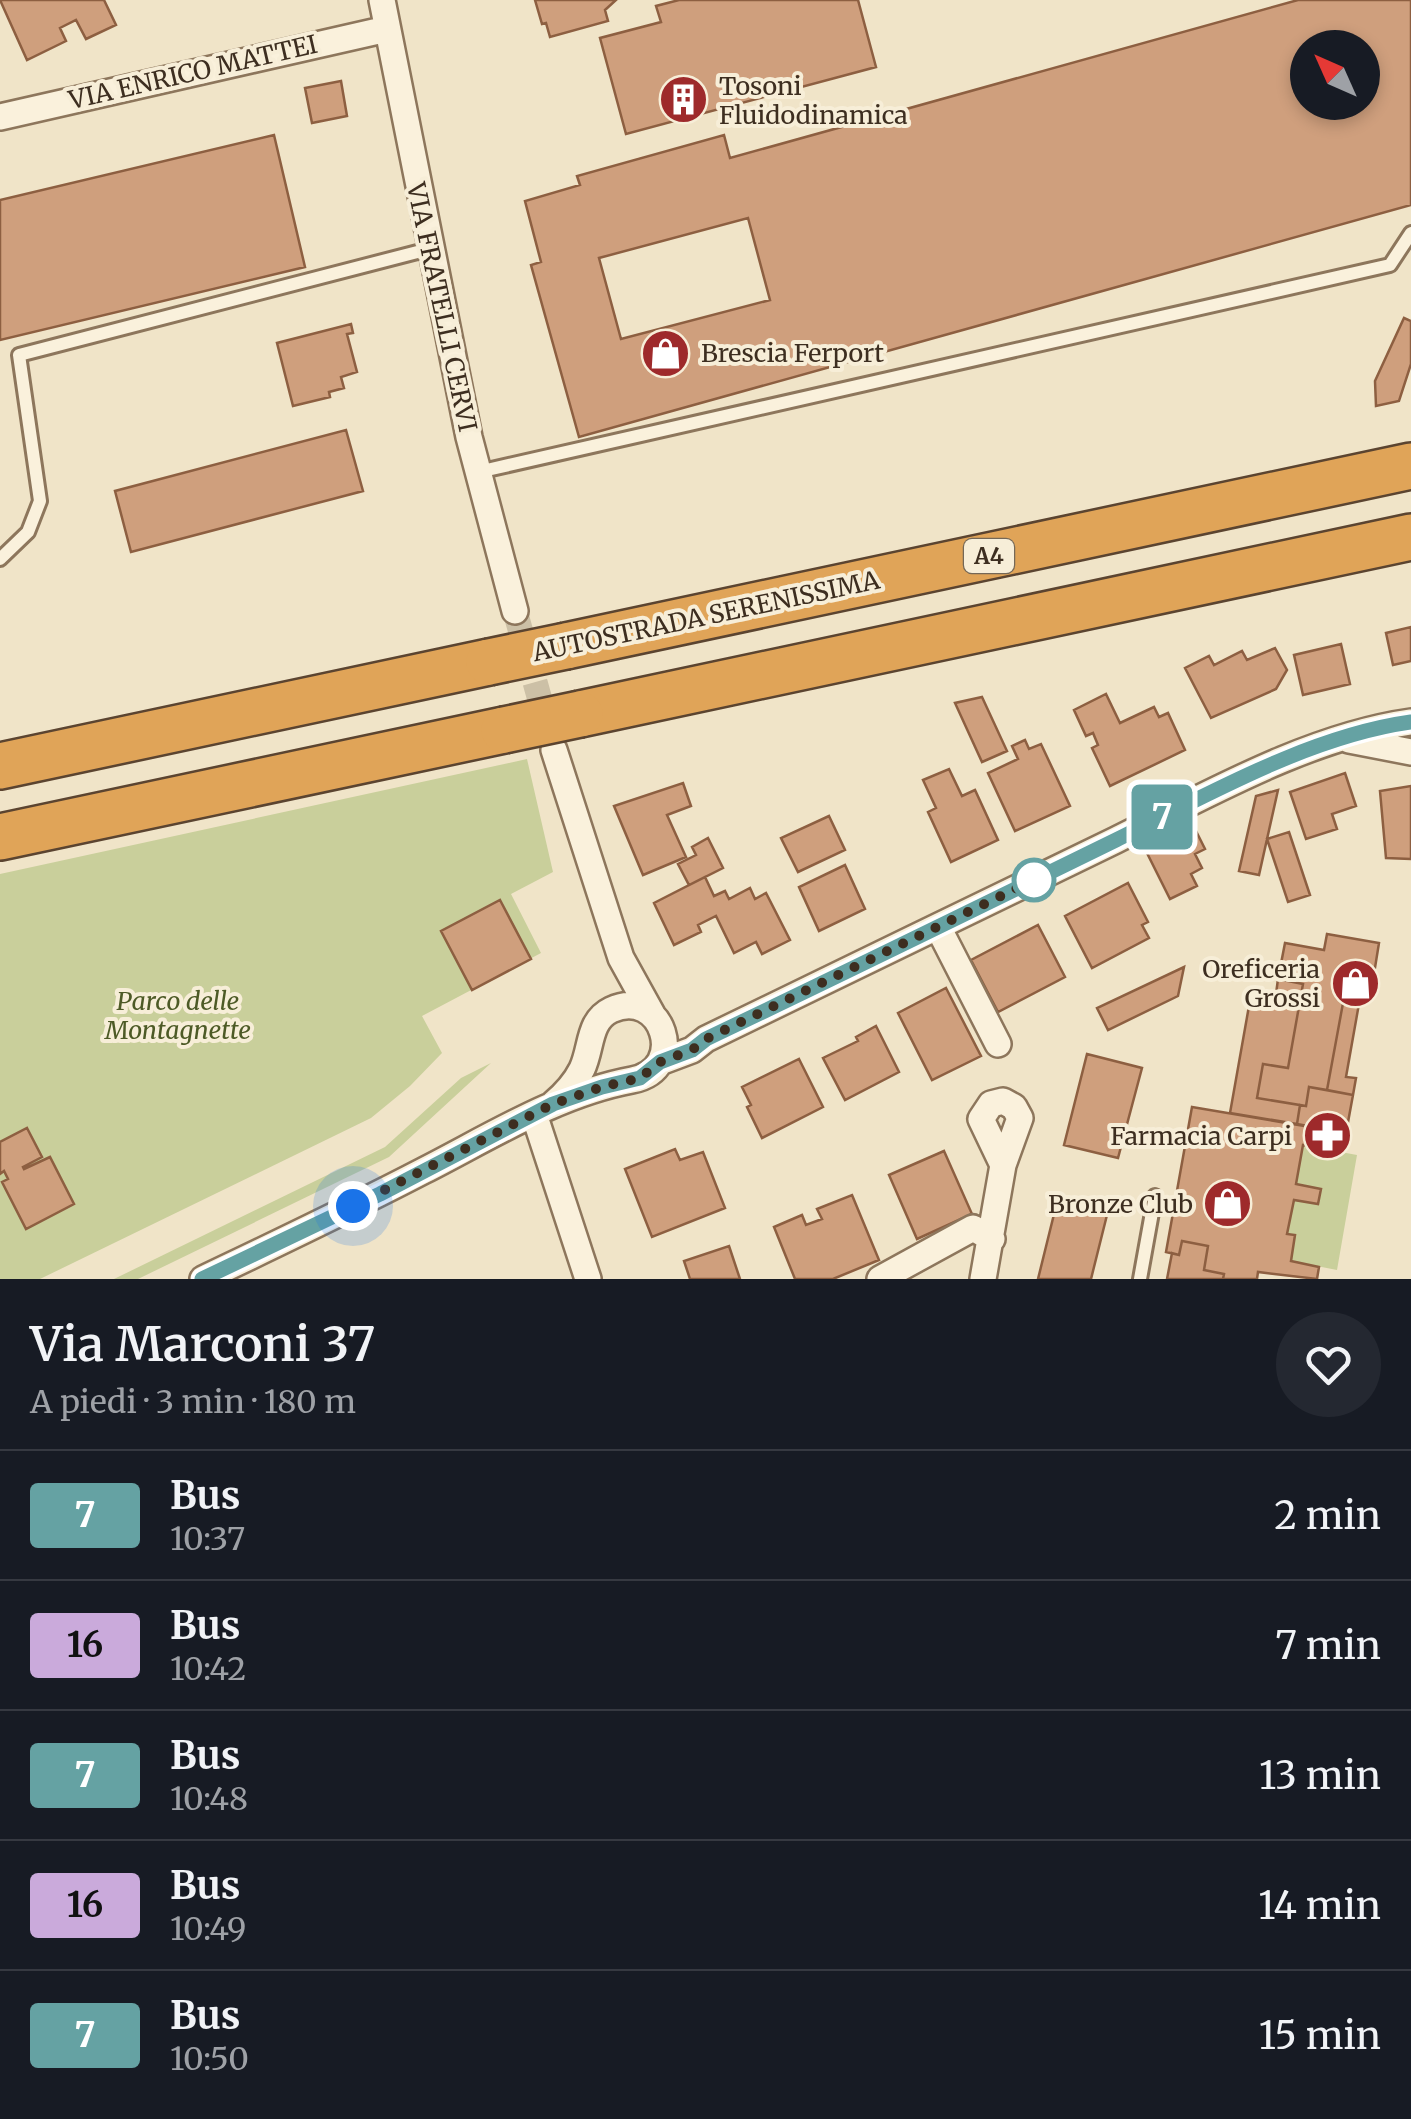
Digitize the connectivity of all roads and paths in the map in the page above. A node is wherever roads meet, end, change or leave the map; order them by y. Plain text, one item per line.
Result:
1 (382, 0) edge
2 (387, 28) junction
3 (0, 117) edge
4 (1411, 233) edge
5 (429, 248) junction
6 (1411, 466) edge
7 (478, 472) junction
8 (1411, 537) edge
9 (0, 558) edge
10 (516, 611) tunnel mouth
11 (1411, 722) edge
12 (1344, 740) junction
13 (554, 750) tunnel mouth
14 (1411, 752) edge
15 (0, 766) edge
16 (0, 837) edge
17 (938, 926) junction
18 (621, 958) junction
19 (604, 1014) junction
20 (657, 1022) junction
21 (706, 1039) junction
22 (590, 1044) junction
23 (998, 1044) dead end
24 (660, 1062) junction
25 (628, 1080) junction
26 (544, 1109) junction
27 (1003, 1166) dead end
28 (1155, 1196) dead end
29 (992, 1239) junction
30 (202, 1279) edge
31 (588, 1279) edge
32 (880, 1279) edge
33 (983, 1279) edge
34 (1140, 1279) edge

1 - 2 street, VIA FRATELLI CERVI
2 - 3 street, VIA ENRICO MATTEI
2 - 5 street, VIA FRATELLI CERVI
4 - 7 lane
5 - 7 street, VIA FRATELLI CERVI
5 - 9 lane
6 - 15 highway, AUTOSTRADA SERENISSIMA / A4, bridge
7 - 10 street, VIA FRATELLI CERVI
8 - 16 highway, bridge
11 - 12 street
12 - 14 street
12 - 17 street
13 - 18 street
17 - 21 street
17 - 23 street
18 - 19 street
18 - 20 street
19 - 20 street
19 - 22 street
20 - 21 street
20 - 24 street
21 - 24 street
22 - 25 street
22 - 26 street
24 - 25 street
25 - 26 street
26 - 30 street
26 - 31 street
27 - 29 street
28 - 34 lane
29 - 32 street
29 - 33 street

